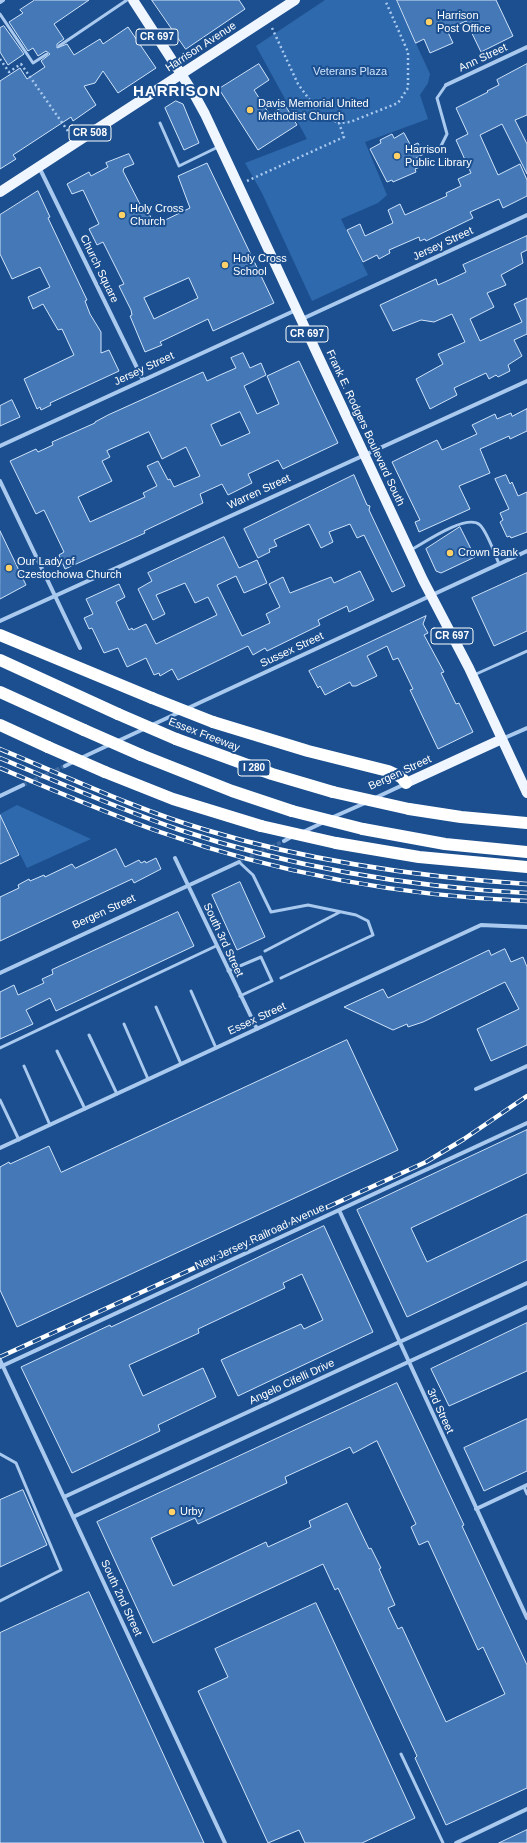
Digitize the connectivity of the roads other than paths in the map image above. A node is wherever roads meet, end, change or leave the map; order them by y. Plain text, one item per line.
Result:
1 (3, 0) edge
2 (127, 0) edge
3 (132, 0) edge
4 (295, 0) edge
5 (0, 2) edge
6 (0, 14) edge
7 (59, 46) dead end
8 (527, 47) edge
9 (47, 54) dead end
10 (181, 74) junction
11 (446, 85) joint
12 (160, 123) dead end
13 (220, 146) junction
14 (439, 150) dead end
15 (40, 166) junction
16 (0, 192) edge
17 (527, 215) edge
18 (296, 309) junction
19 (301, 319) junction
20 (143, 380) junction
21 (527, 382) edge
22 (0, 446) edge
23 (364, 455) junction
24 (0, 482) edge
25 (409, 551) junction
26 (527, 551) edge
27 (499, 564) junction
28 (55, 596) junction
29 (430, 596) junction
30 (0, 621) edge
31 (0, 635) edge
32 (80, 648) dead end
33 (527, 651) edge
34 (0, 660) edge
35 (472, 676) junction
36 (0, 692) edge
37 (0, 725) edge
38 (527, 728) edge
39 (502, 739) junction
40 (65, 766) tunnel mouth
41 (406, 783) junction
42 (23, 785) tunnel mouth
43 (527, 793) edge
44 (0, 796) edge
45 (527, 823) edge
46 (284, 841) tunnel mouth
47 (525, 852) edge
48 (175, 858) dead end
49 (239, 862) joint
50 (527, 867) edge
51 (188, 886) junction
52 (340, 912) junction
53 (527, 927) edge
54 (216, 946) junction
55 (266, 951) dead end
56 (228, 971) junction
57 (0, 973) edge
58 (281, 978) dead end
59 (191, 991) dead end
60 (240, 996) junction
61 (156, 1007) dead end
62 (124, 1024) dead end
63 (256, 1029) junction
64 (89, 1035) dead end
65 (0, 1048) edge
66 (216, 1048) junction
67 (57, 1051) dead end
68 (181, 1064) junction
69 (24, 1066) dead end
70 (527, 1066) edge
71 (148, 1079) junction
72 (476, 1089) dead end
73 (117, 1094) junction
74 (0, 1100) edge
75 (85, 1109) junction
76 (527, 1123) edge
77 (50, 1125) junction
78 (19, 1140) junction
79 (0, 1148) edge
80 (339, 1210) junction
81 (527, 1283) edge
82 (527, 1307) edge
83 (399, 1343) junction
84 (0, 1360) edge
85 (408, 1362) junction
86 (1, 1367) edge
87 (0, 1454) edge
88 (525, 1486) edge
89 (527, 1494) edge
90 (64, 1497) junction
91 (476, 1509) junction
92 (73, 1517) junction
93 (0, 1600) edge
94 (527, 1618) edge
95 (401, 1754) dead end
96 (527, 1809) edge
97 (225, 1843) edge
98 (442, 1843) edge
99 (456, 1843) edge

1 - 5 street
2 - 7 lane
3 - 10 main road, CR 697
4 - 10 main road, Harrison Avenue / CR 508
6 - 9 lane
8 - 11 street, Ann Street
10 - 13 main road, Frank E. Rodgers Boulevard South / CR 697
10 - 15 main road, Harrison Avenue / CR 508
11 - 14 lane
12 - 13 lane
13 - 18 main road, Frank E. Rodgers Boulevard South / CR 697
15 - 16 main road, Harrison Avenue / CR 508
15 - 20 street, Church Square
17 - 19 street, Jersey Street
18 - 19 main road, Frank E. Rodgers Boulevard South / CR 697
18 - 20 street, Jersey Street
19 - 23 main road, Frank E. Rodgers Boulevard South / CR 697
20 - 22 street, Jersey Street
21 - 23 street, Warren Street
23 - 25 main road, Frank E. Rodgers Boulevard South / CR 697
23 - 28 street, Warren Street
24 - 28 street
25 - 27 lane
25 - 29 main road, Frank E. Rodgers Boulevard South / CR 697
26 - 27 street, Sussex Street
27 - 29 street, Sussex Street
28 - 30 street, Warren Street
28 - 32 street
29 - 35 main road, Frank E. Rodgers Boulevard South / CR 697
29 - 40 street, Sussex Street
31 - 41 highway, bridge
33 - 35 lane
34 - 45 highway, Essex Freeway / I 280, bridge
35 - 39 main road, Frank E. Rodgers Boulevard South / CR 697
36 - 47 highway, I 280, bridge
37 - 50 highway, bridge
38 - 39 street, Bergen Street
39 - 41 main road, Bergen Street
39 - 43 main road, Frank E. Rodgers Boulevard South / CR 697
41 - 46 street, Bergen Street
42 - 44 street
48 - 51 street, South 3rd Street
49 - 51 street, Bergen Street
49 - 52 lane
51 - 54 street, South 3rd Street
51 - 57 street, Bergen Street
52 - 55 lane
52 - 58 lane
53 - 63 street, Essex Street
54 - 56 street, South 3rd Street
54 - 65 lane
56 - 60 street, South 3rd Street
56 - 60 lane
59 - 66 lane
60 - 63 street, South 3rd Street
61 - 68 lane
62 - 71 lane
63 - 66 street, Essex Street
64 - 73 lane
66 - 68 street, Essex Street
67 - 75 lane
68 - 71 street, Essex Street
69 - 77 lane
70 - 72 street
71 - 73 street, Essex Street
73 - 75 street, Essex Street
74 - 78 lane
75 - 77 street, Essex Street
76 - 80 street, New Jersey Railroad Avenue
77 - 78 street, Essex Street
78 - 79 street, Essex Street
80 - 83 street, 3rd Street
80 - 86 street, New Jersey Railroad Avenue
81 - 83 street, Angelo Cifelli Drive
82 - 85 street
83 - 85 street, 3rd Street
83 - 90 street, Angelo Cifelli Drive
84 - 86 street, South 2nd Street
85 - 91 street, 3rd Street
85 - 92 street
86 - 90 street, South 2nd Street
87 - 93 lane
88 - 89 lane
88 - 91 street
90 - 92 street, South 2nd Street
91 - 94 street, 3rd Street
92 - 97 street, South 2nd Street
95 - 98 lane
96 - 99 street

